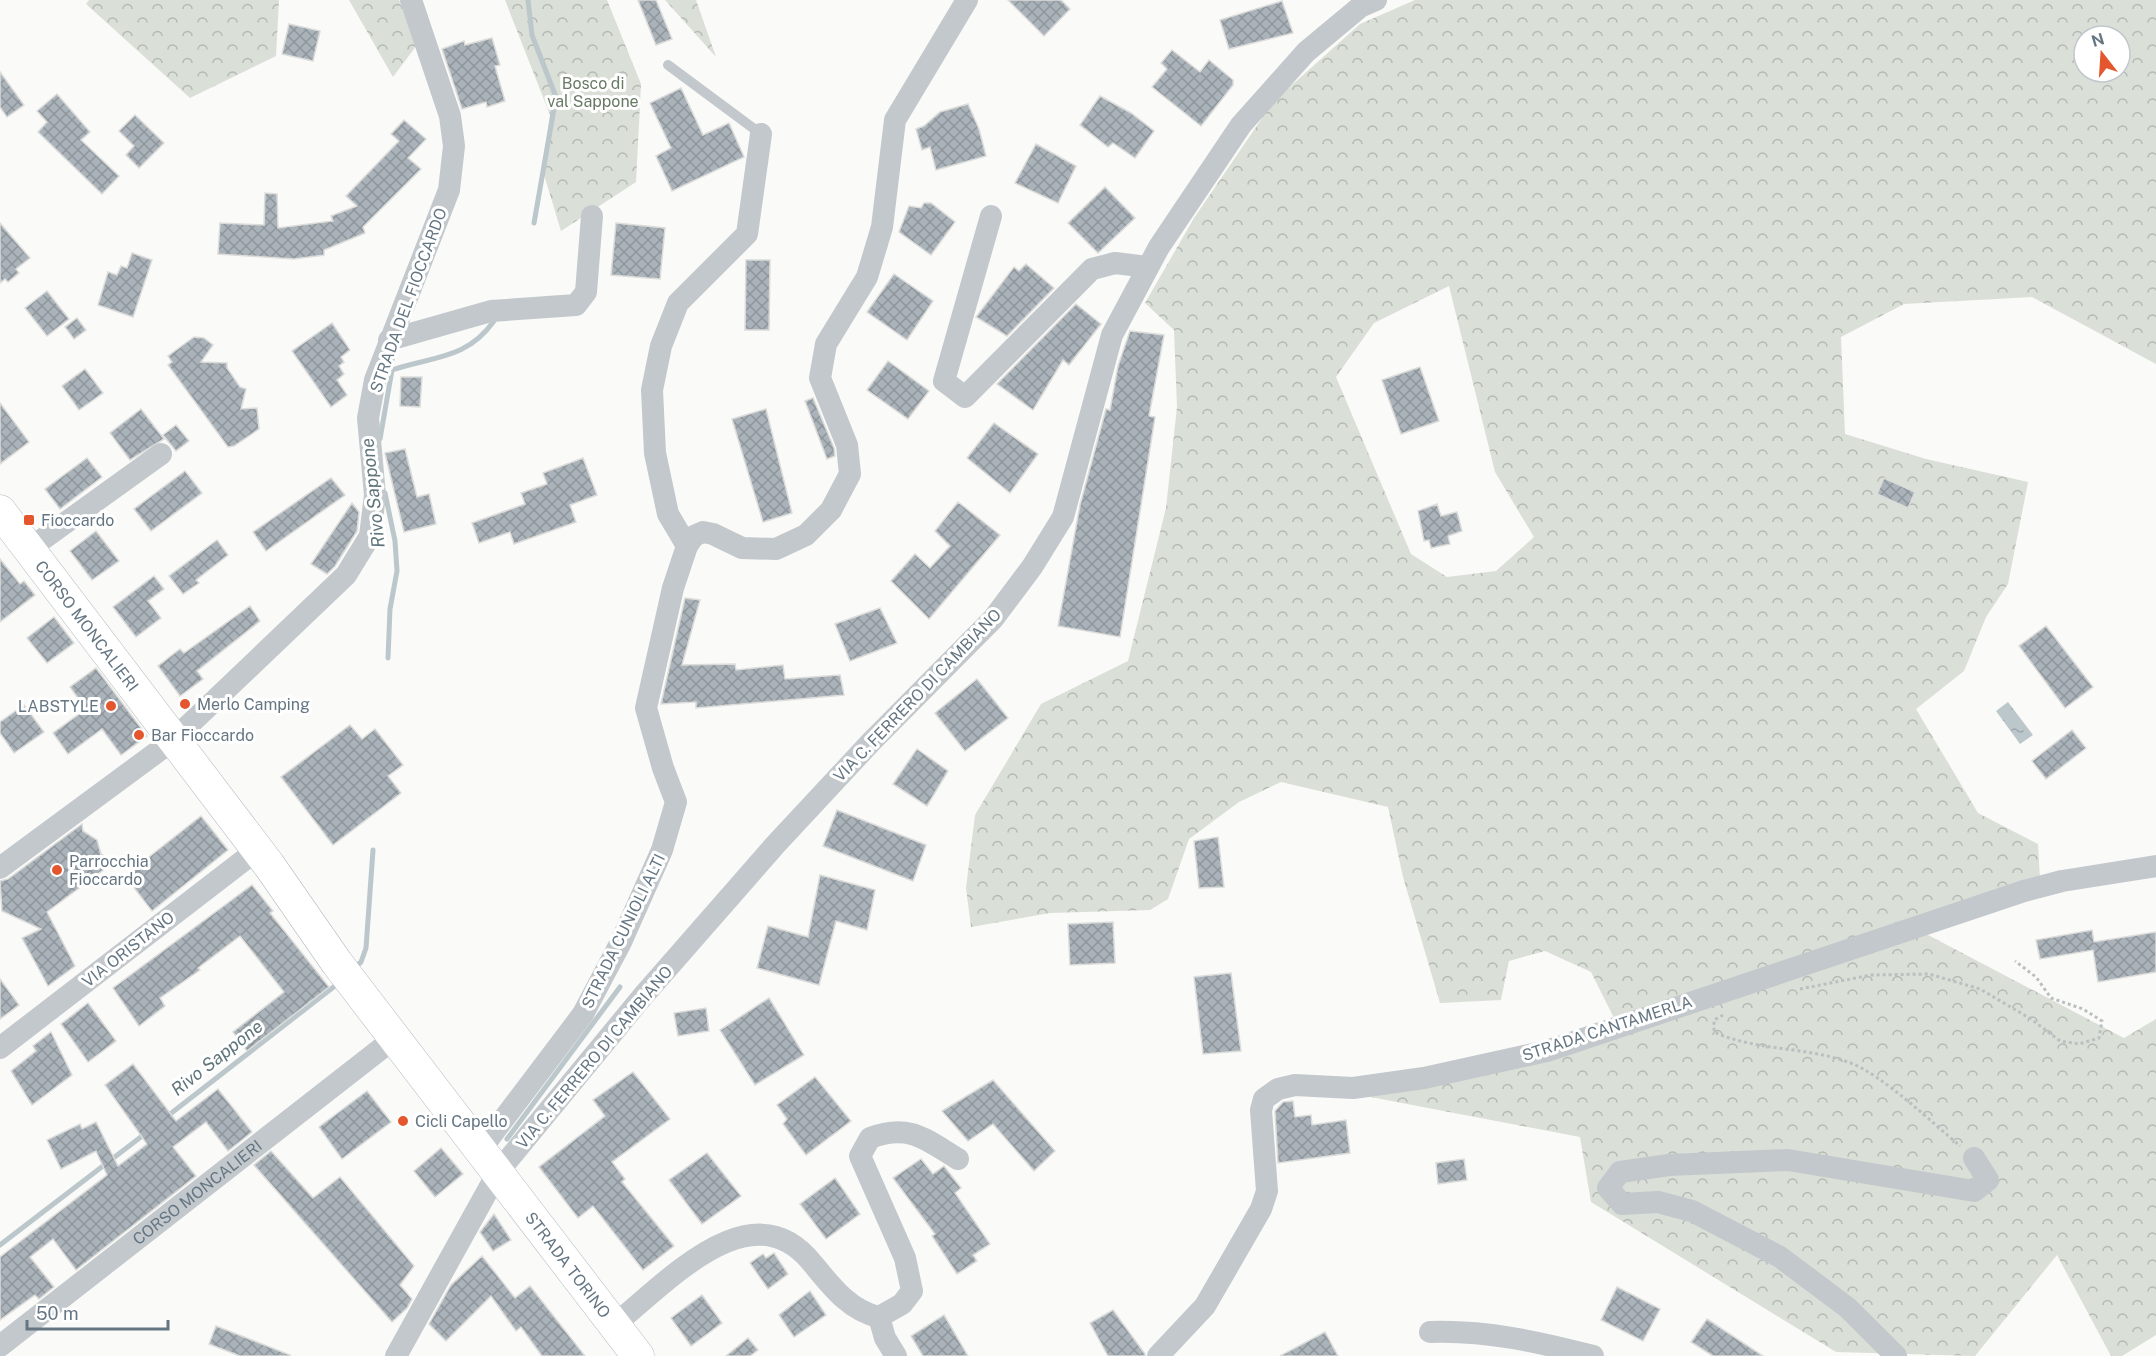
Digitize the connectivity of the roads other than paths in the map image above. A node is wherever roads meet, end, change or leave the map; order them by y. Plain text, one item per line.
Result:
1 (411, 0) edge
2 (967, 0) edge
3 (1376, 0) edge
4 (668, 65) dead end
5 (761, 134) joint
6 (592, 216) dead end
7 (991, 216) dead end
8 (1148, 267) junction
9 (389, 340) junction
10 (161, 454) dead end
11 (0, 511) edge
12 (687, 546) junction
13 (29, 549) junction
14 (172, 741) junction
15 (256, 850) junction
16 (2156, 866) edge
17 (0, 868) edge
18 (396, 1037) junction
19 (0, 1048) edge
20 (1974, 1158) road end
21 (958, 1159) dead end
22 (489, 1160) junction
23 (879, 1317) junction
24 (615, 1324) junction
25 (1430, 1332) dead end
26 (0, 1346) edge
27 (396, 1356) edge
28 (638, 1356) edge
29 (896, 1356) edge
30 (1158, 1356) edge
31 (1593, 1356) edge
32 (1896, 1356) edge

1 - 9 street, STRADA DEL FIOCCARDO
2 - 12 street
3 - 8 street, VIA C. FERRERO DI CAMBIANO
4 - 5 lane
5 - 12 street
6 - 9 street
7 - 8 street
8 - 22 street, VIA C. FERRERO DI CAMBIANO
9 - 14 street, STRADA DEL FIOCCARDO
10 - 13 street
11 - 13 main road, CORSO MONCALIERI
12 - 22 street, STRADA CUNIOLI ALTI
13 - 14 main road, CORSO MONCALIERI
14 - 15 main road, CORSO MONCALIERI
14 - 17 street
15 - 18 main road, CORSO MONCALIERI
15 - 19 street, VIA ORISTANO
16 - 30 street, STRADA CANTAMERLA
18 - 22 main road, CORSO MONCALIERI
18 - 26 street, CORSO MONCALIERI
20 - 32 street
21 - 23 street
22 - 24 main road, STRADA TORINO
22 - 27 street
23 - 24 street
23 - 29 street
24 - 28 main road, STRADA TORINO
25 - 31 street

